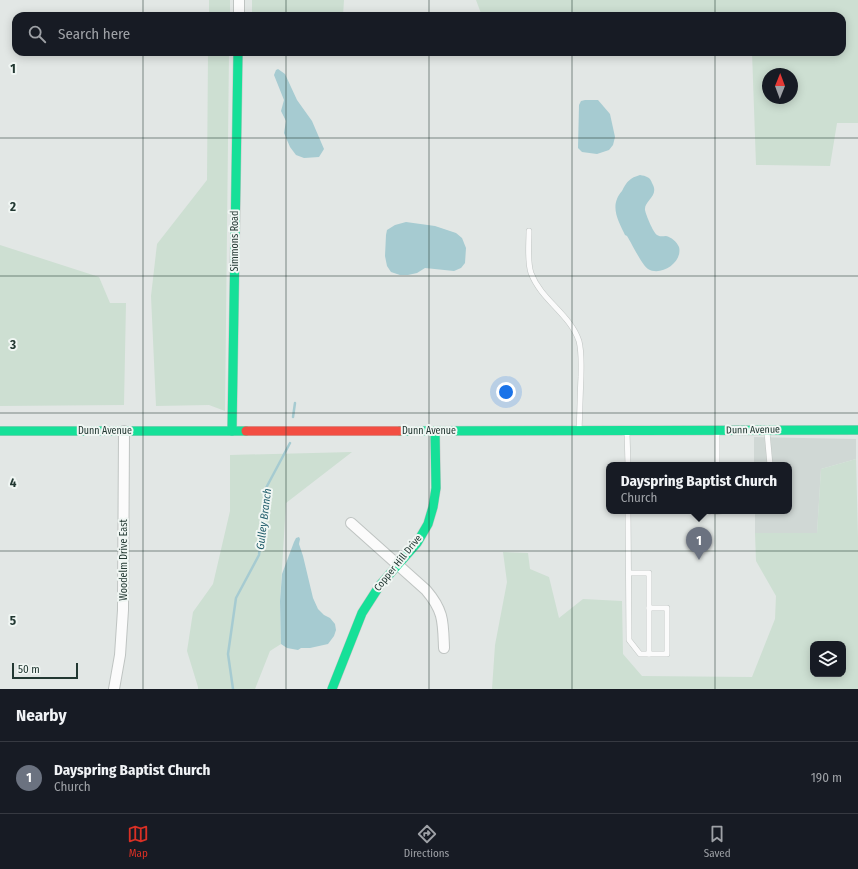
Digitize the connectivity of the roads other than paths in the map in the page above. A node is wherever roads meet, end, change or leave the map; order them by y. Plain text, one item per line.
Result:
1 (239, 0) edge
2 (239, 12) edge
3 (238, 56) edge
4 (528, 231) dead end
5 (579, 430) junction
6 (718, 430) junction
7 (767, 430) junction
8 (858, 430) edge
9 (0, 431) edge
10 (124, 431) junction
11 (232, 431) junction
12 (435, 431) junction
13 (627, 431) junction
14 (628, 462) edge
15 (717, 462) edge
16 (770, 462) edge
17 (628, 514) edge
18 (351, 522) dead end
19 (398, 565) junction
20 (628, 573) junction
21 (649, 608) junction
22 (444, 648) dead end
23 (649, 654) junction
24 (114, 689) edge
25 (332, 689) edge

1 - 2 street
3 - 11 main road, Simmons Road
4 - 5 lane
5 - 12 main road, Dunn Avenue
5 - 13 main road, Dunn Avenue
6 - 7 main road, Dunn Avenue
6 - 13 main road, Dunn Avenue
6 - 15 lane
7 - 8 main road, Dunn Avenue
7 - 16 lane
9 - 10 main road, Dunn Avenue
10 - 11 main road, Dunn Avenue
10 - 24 street, Woodelm Drive East
11 - 12 main road, Dunn Avenue
12 - 19 main road, Copper Hill Drive
13 - 14 lane
17 - 20 lane
18 - 19 street
19 - 22 street
19 - 25 main road, Copper Hill Drive
20 - 21 lane
20 - 23 lane
21 - 23 lane
21 - 23 lane

